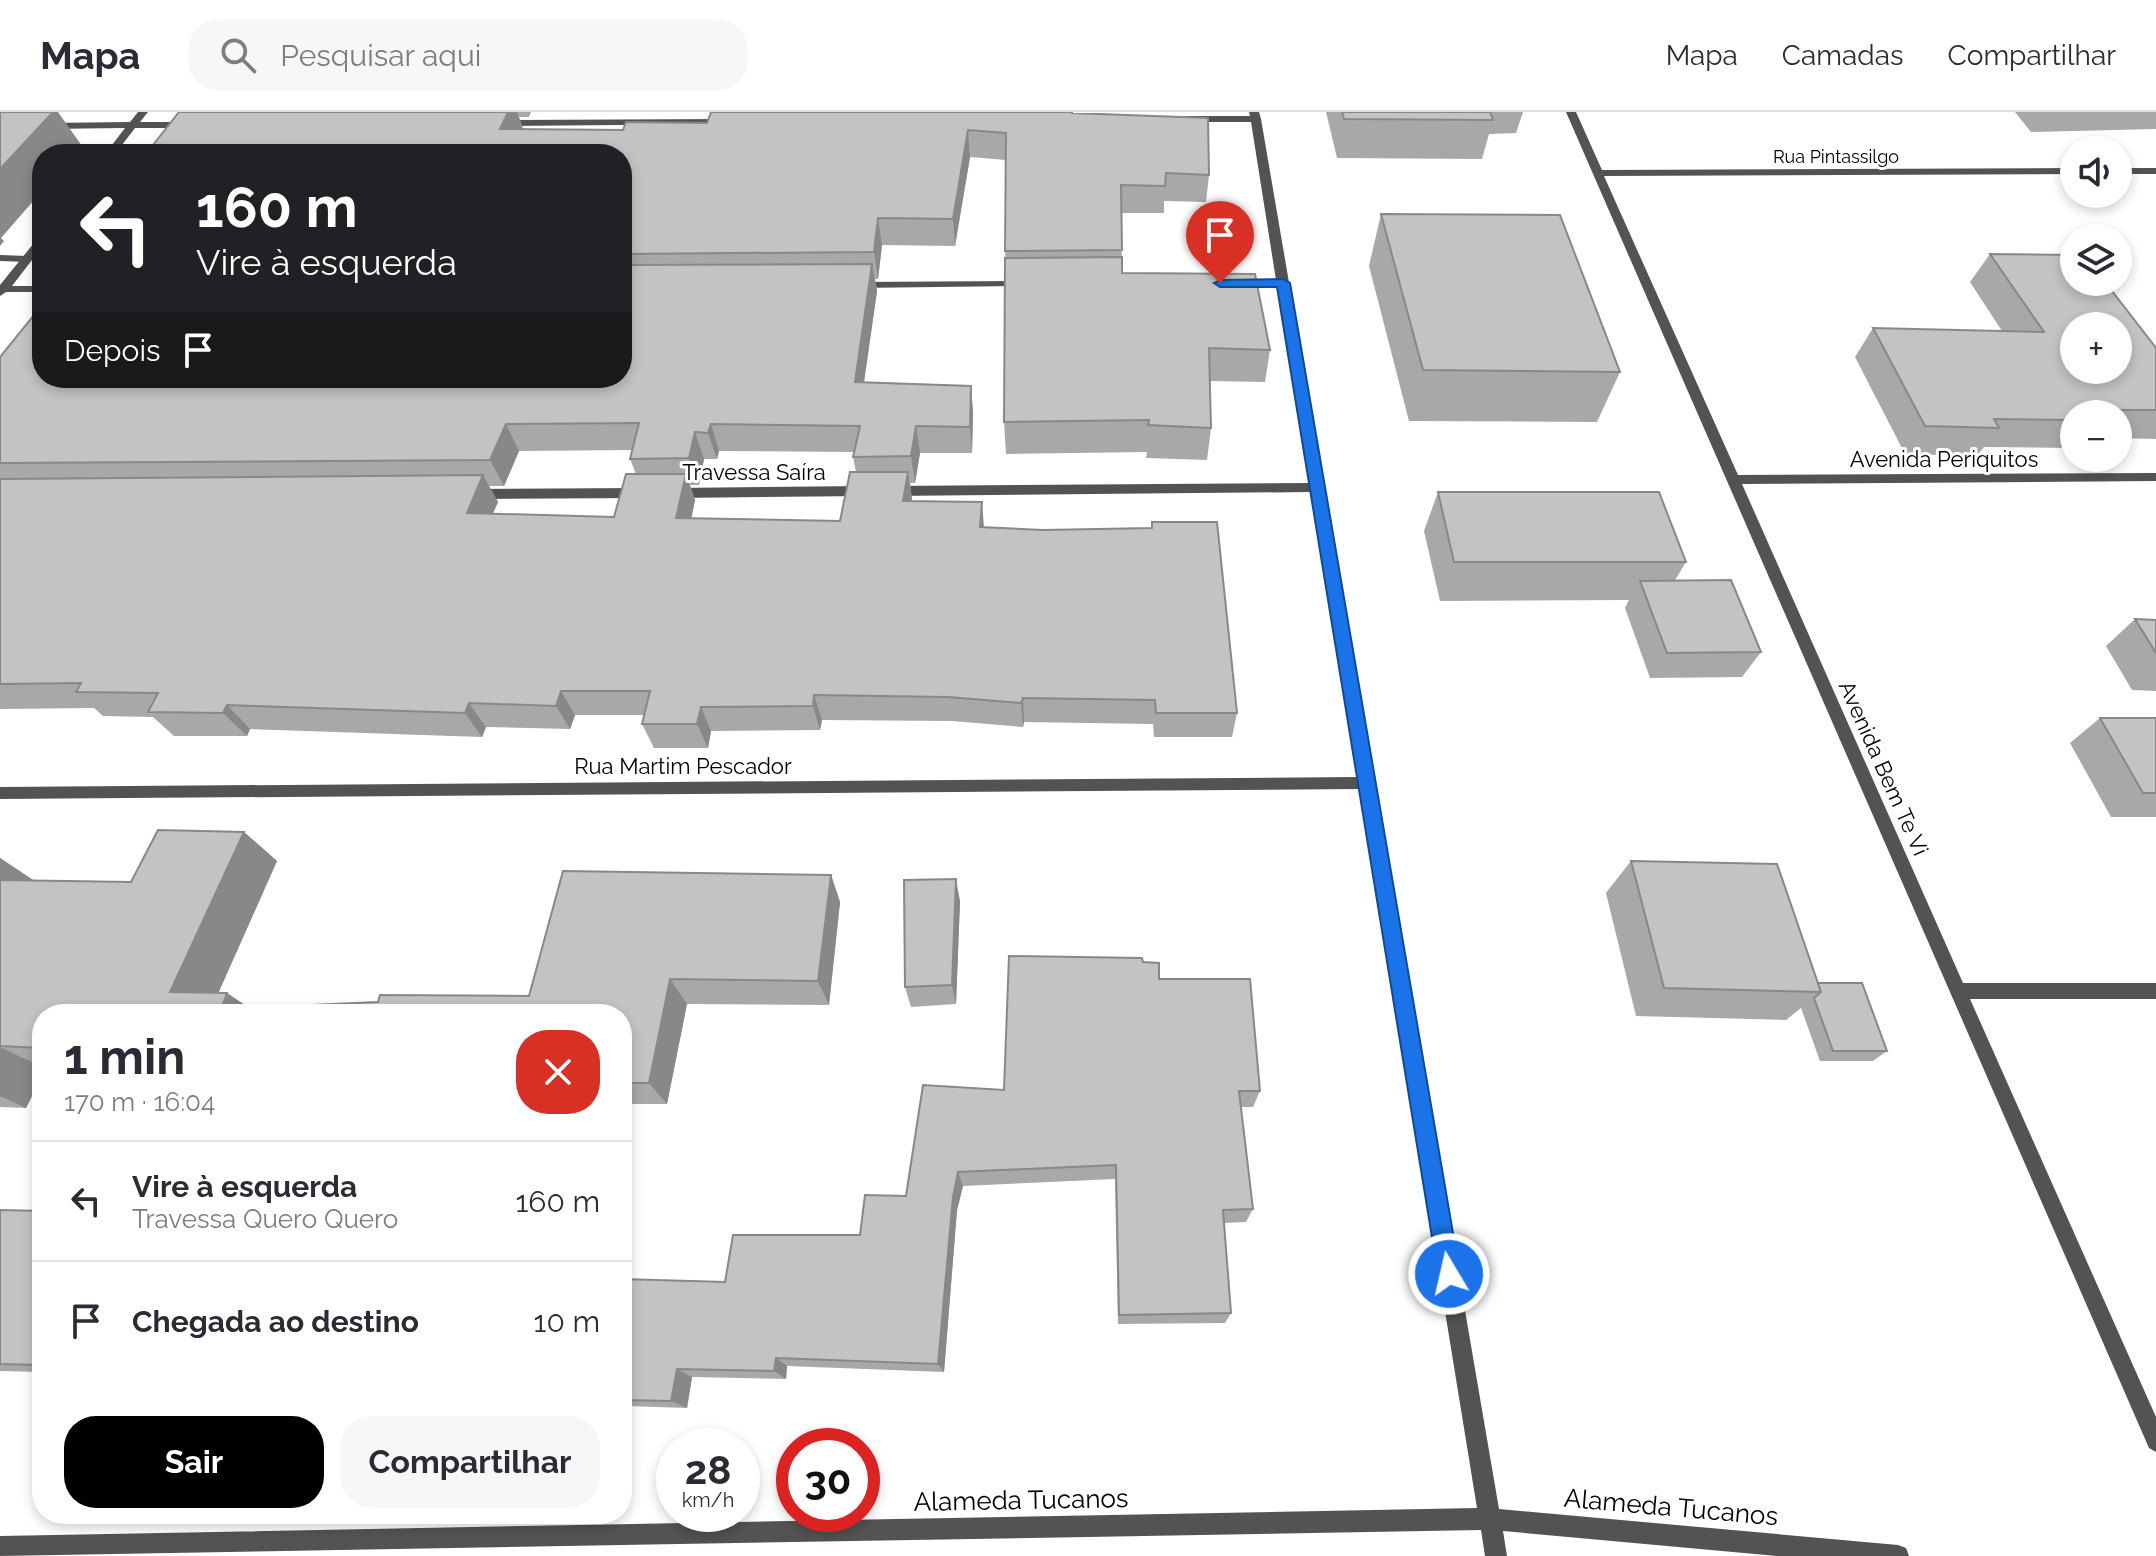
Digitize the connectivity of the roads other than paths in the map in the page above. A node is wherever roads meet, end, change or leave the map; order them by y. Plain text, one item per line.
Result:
1 (143, 112) edge
2 (1571, 112) edge
3 (1255, 116) edge
4 (1177, 120) edge
5 (734, 122) edge
6 (497, 123) edge
7 (133, 125) junction
8 (196, 125) edge
9 (30, 126) edge
10 (118, 144) edge
11 (2060, 171) edge
12 (2132, 171) edge
13 (2156, 171) edge
14 (1598, 173) junction
15 (32, 253) edge
16 (0, 258) edge
17 (27, 259) junction
18 (1220, 283) edge
19 (1283, 283) junction
20 (1031, 284) edge
21 (842, 285) edge
22 (32, 289) edge
23 (1, 291) edge
24 (2156, 477) edge
25 (1733, 480) junction
26 (1317, 487) junction
27 (651, 493) edge
28 (667, 493) edge
29 (460, 494) edge
30 (1367, 783) junction
31 (0, 793) edge
32 (1958, 991) junction
33 (2156, 991) edge
34 (2156, 1441) edge
35 (1490, 1519) junction
36 (0, 1547) edge
37 (1496, 1556) edge
38 (1898, 1556) edge

1 - 7 street
2 - 14 street, Avenida Bem Te Vi
3 - 4 street
3 - 19 street
5 - 6 street
7 - 8 street
7 - 9 street
7 - 10 street
11 - 14 street, Rua Pintassilgo
12 - 13 street
14 - 25 street, Avenida Bem Te Vi
15 - 17 street
16 - 17 street
17 - 23 street
18 - 19 street
19 - 26 street
20 - 21 street
22 - 23 street
24 - 25 street, Avenida Periquitos
25 - 32 street, Avenida Bem Te Vi
26 - 28 street, Travessa Saíra
26 - 30 street
27 - 29 street, Travessa Saíra
30 - 31 street, Rua Martim Pescador
30 - 35 street
32 - 33 street
32 - 34 street, Avenida Bem Te Vi
35 - 36 street, Alameda Tucanos
35 - 37 street
35 - 38 street, Alameda Tucanos

